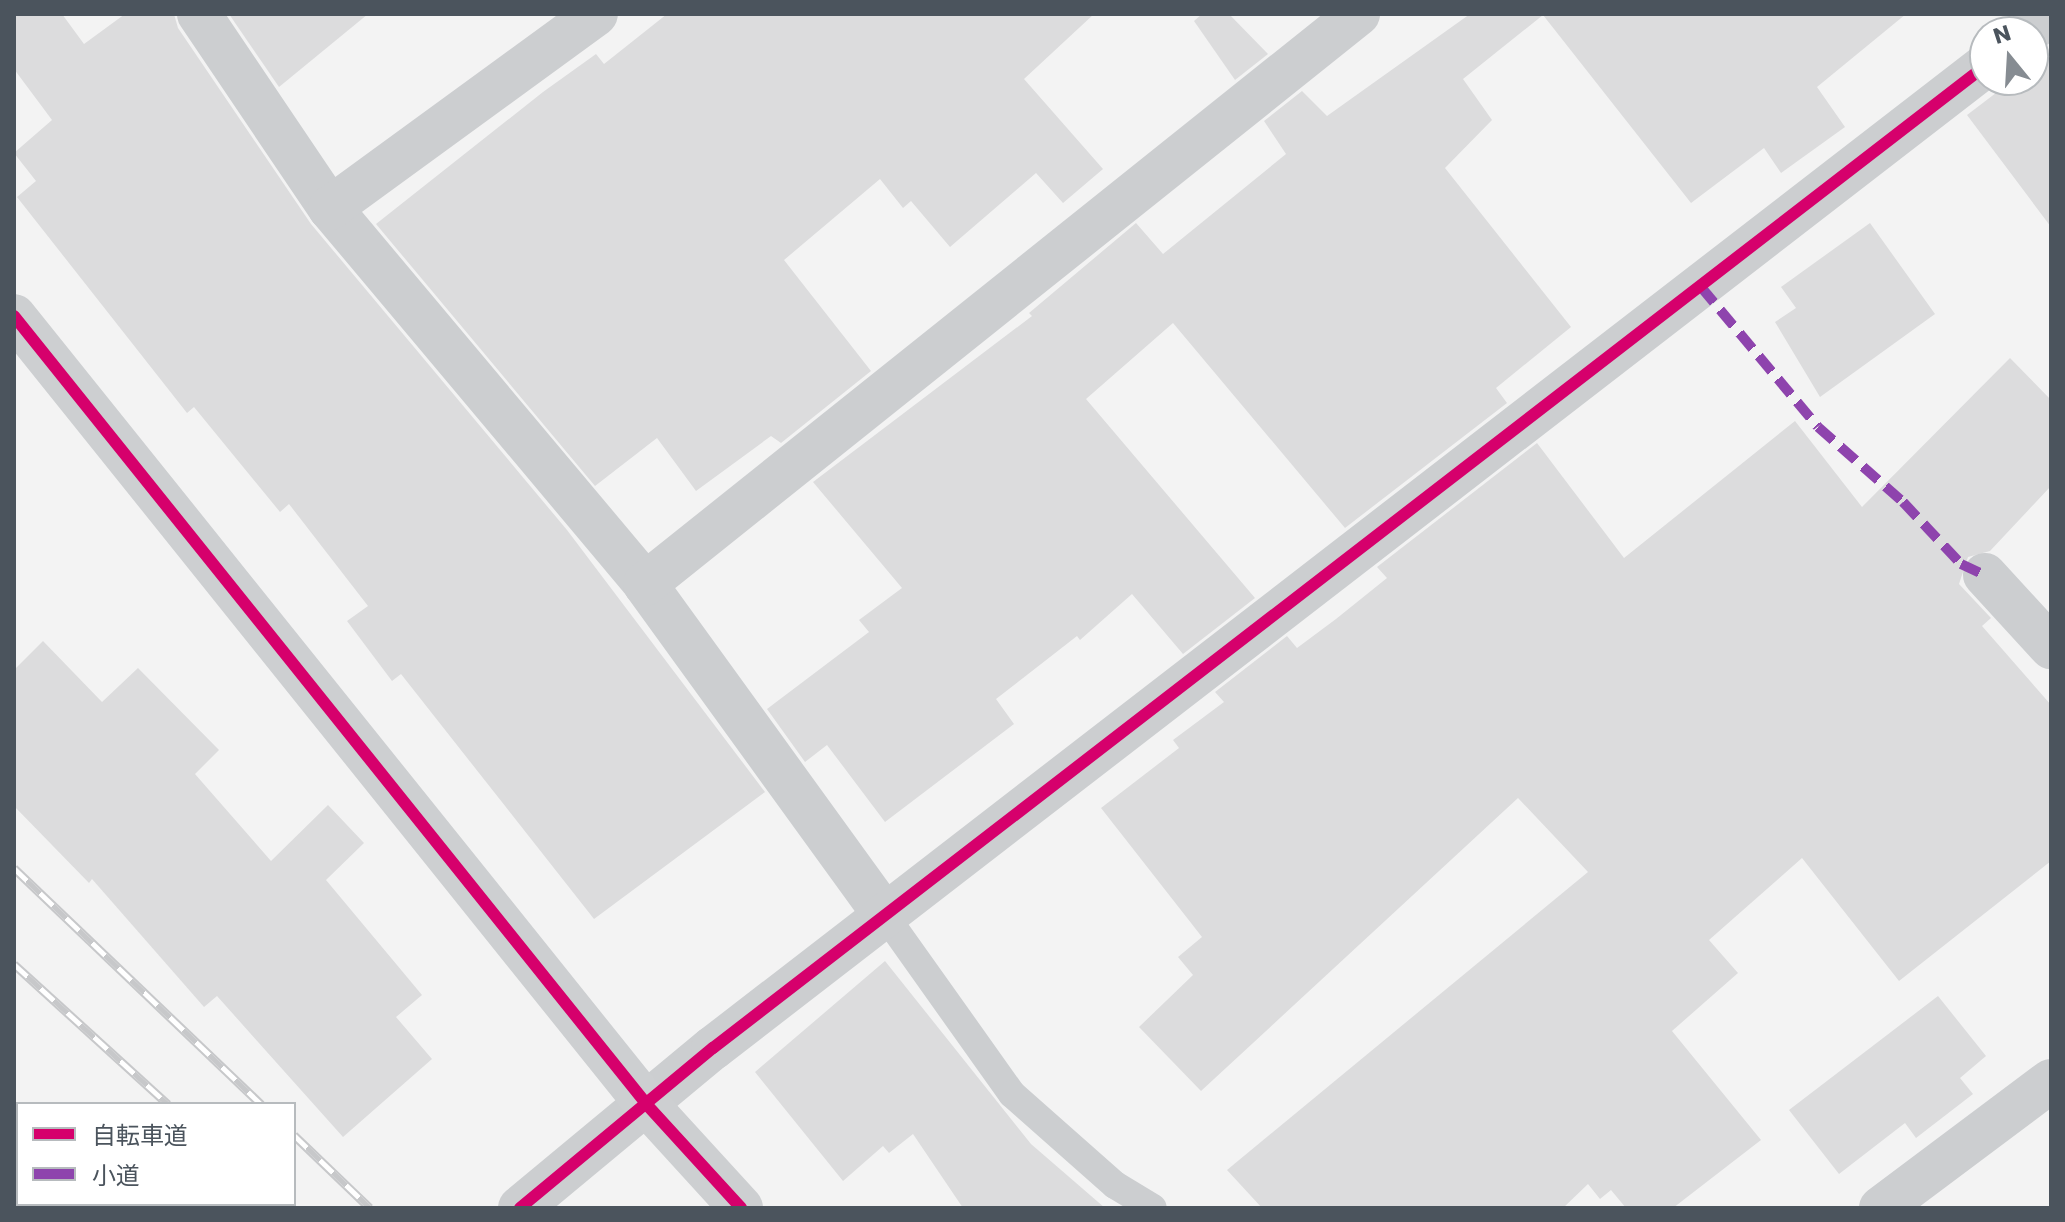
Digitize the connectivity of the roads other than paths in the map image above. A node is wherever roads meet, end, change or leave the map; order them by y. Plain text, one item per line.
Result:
1 (199, 14) edge
2 (596, 14) edge
3 (1358, 14) edge
4 (1969, 78) edge
5 (330, 208) junction
6 (14, 316) edge
7 (1985, 575) dead end
8 (645, 584) junction
9 (2051, 647) edge
10 (884, 914) junction
11 (2051, 1081) edge
12 (648, 1106) junction
13 (520, 1208) edge
14 (741, 1208) edge
15 (1153, 1208) edge
16 (1881, 1208) edge

1 - 5 street
2 - 5 street
3 - 8 street
4 - 10 street
5 - 8 street
6 - 12 street
7 - 9 street
8 - 10 street
10 - 12 street
10 - 15 lane
11 - 16 street
12 - 13 street
12 - 14 street

